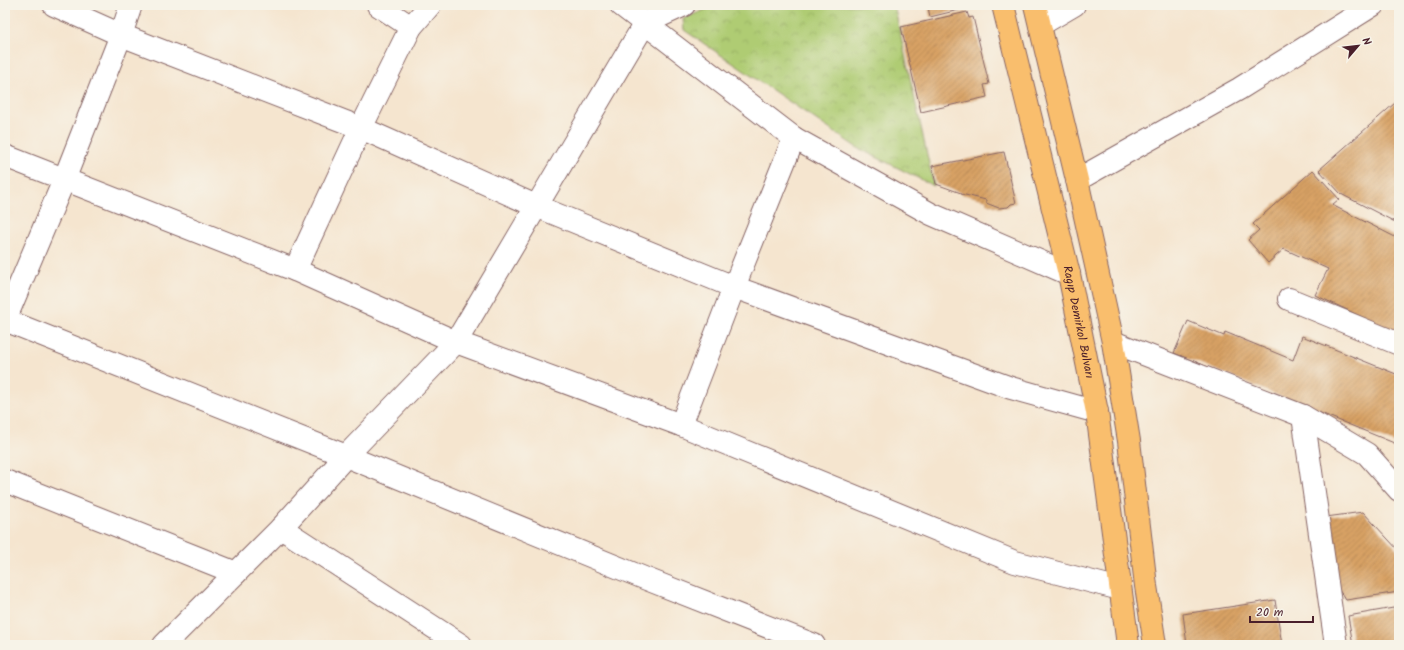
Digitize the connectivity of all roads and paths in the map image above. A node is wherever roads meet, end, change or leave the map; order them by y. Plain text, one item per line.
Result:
1 (54, 5) edge
2 (131, 5) edge
3 (378, 5) edge
4 (430, 5) edge
5 (621, 5) edge
6 (684, 5) edge
7 (1003, 5) edge
8 (1074, 5) edge
9 (1373, 5) edge
10 (1037, 15) edge
11 (645, 23) junction
12 (411, 27) junction
13 (121, 35) junction
14 (361, 128) junction
15 (794, 138) junction
16 (5, 156) edge
17 (64, 180) junction
18 (1077, 180) junction
19 (536, 206) junction
20 (295, 270) junction
21 (1069, 274) junction
22 (734, 287) junction
23 (1289, 299) dead end
24 (5, 320) edge
25 (456, 342) junction
26 (1113, 342) junction
27 (1399, 344) edge
28 (1097, 412) junction
29 (1303, 416) junction
30 (682, 425) junction
31 (346, 456) junction
32 (5, 481) edge
33 (1399, 490) edge
34 (281, 528) junction
35 (236, 573) junction
36 (1120, 589) junction
37 (164, 645) edge
38 (461, 645) edge
39 (814, 645) edge
40 (1128, 645) edge
41 (1155, 645) edge
42 (1336, 645) edge

1 - 13 street
2 - 13 street
3 - 12 street
4 - 12 street
5 - 11 street
6 - 11 street
7 - 21 main road, Ragıp Demirkol Bulvarı
8 - 10 street
9 - 18 street
10 - 18 main road
11 - 15 street
11 - 19 street
12 - 14 street
13 - 14 street
13 - 17 street
14 - 19 street
14 - 20 street
15 - 21 street
15 - 22 street
16 - 17 street
17 - 20 street
17 - 24 street
18 - 26 main road
19 - 22 street
19 - 25 street
20 - 25 street
21 - 28 main road, Ragıp Demirkol Bulvarı
22 - 28 street
22 - 30 street
23 - 27 street
24 - 31 street
25 - 30 street
25 - 31 street
26 - 29 street
26 - 41 main road
28 - 36 main road, Ragıp Demirkol Bulvarı
29 - 33 street
29 - 42 street
30 - 36 street
31 - 34 street
31 - 39 street
32 - 35 street
34 - 35 street
34 - 38 street
35 - 37 street
36 - 40 main road, Ragıp Demirkol Bulvarı

